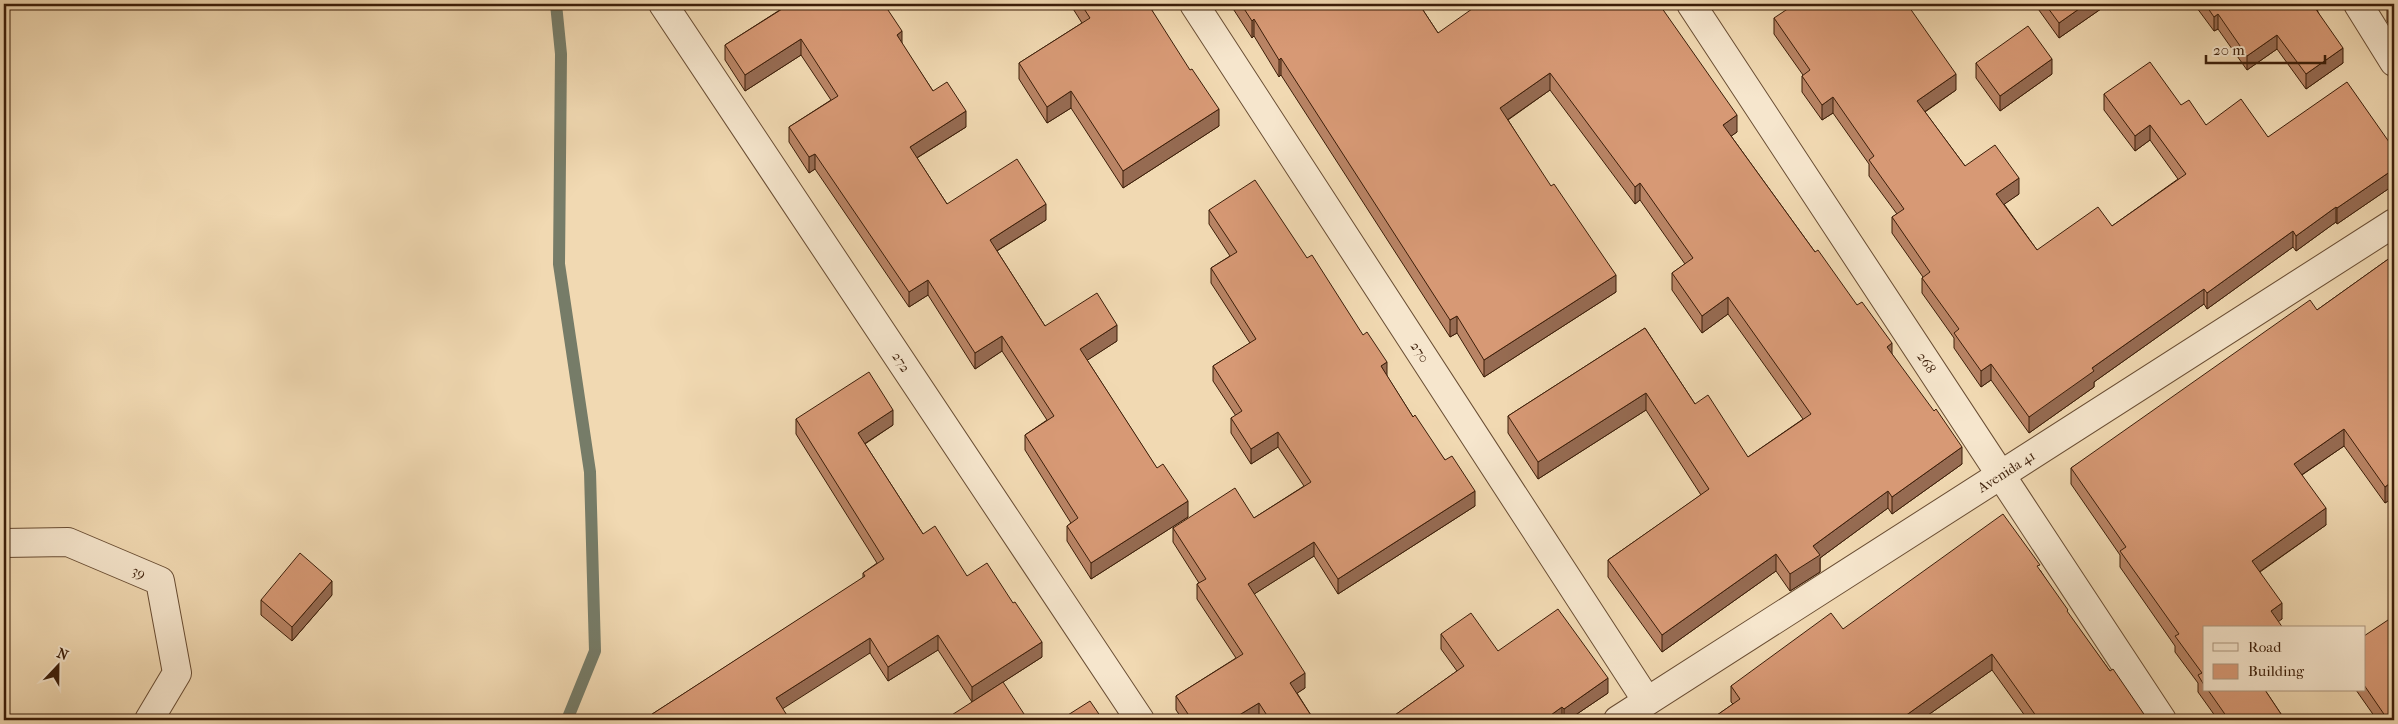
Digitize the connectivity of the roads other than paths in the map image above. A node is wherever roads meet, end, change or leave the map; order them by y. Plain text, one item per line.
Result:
1 (663, 4) edge
2 (1194, 4) edge
3 (1690, 4) edge
4 (2358, 4) edge
5 (2394, 62) edge
6 (2394, 222) edge
7 (2000, 475) junction
8 (4, 543) edge
9 (1647, 701) junction
10 (149, 720) edge
11 (1140, 720) edge
12 (1618, 720) edge
13 (2162, 720) edge

1 - 11 street, 272
2 - 9 street, 270
3 - 7 street, 268
4 - 5 street
6 - 7 street, Avenida 41
7 - 9 street, Avenida 41
7 - 13 street, 268
8 - 10 street, 39
9 - 12 street, Avenida 41

